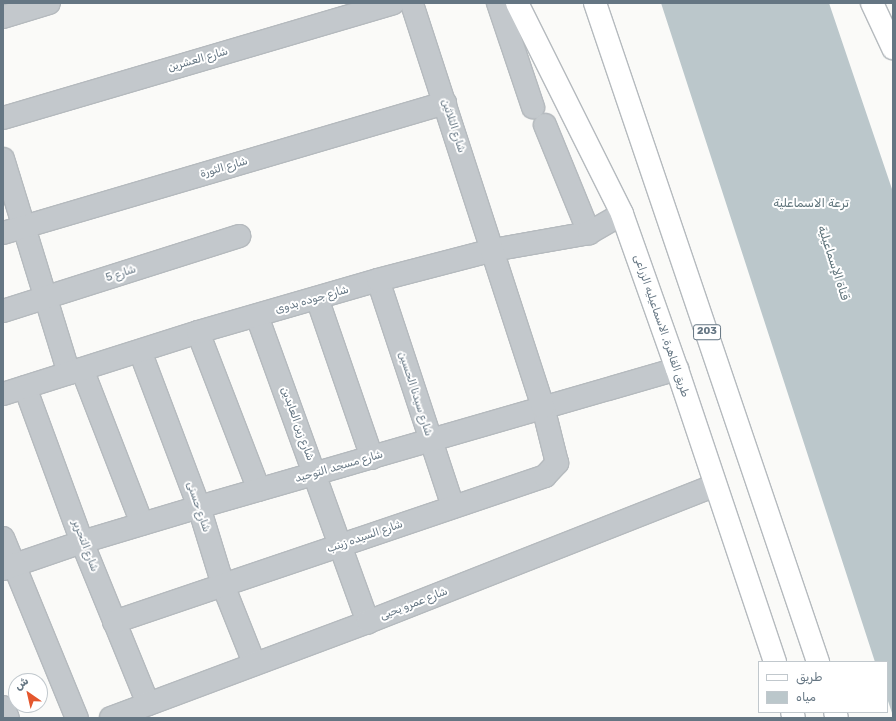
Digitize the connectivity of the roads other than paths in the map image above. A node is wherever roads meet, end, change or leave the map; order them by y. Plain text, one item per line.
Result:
1 (49, 3) edge
2 (393, 3) edge
3 (412, 3) edge
4 (498, 3) edge
5 (517, 3) edge
6 (595, 3) edge
7 (872, 3) edge
8 (3, 17) edge
9 (893, 48) edge
10 (445, 103) junction
11 (533, 107) dead end
12 (3, 118) edge
13 (545, 125) dead end
14 (3, 159) edge
15 (622, 214) junction
16 (24, 226) junction
17 (3, 233) edge
18 (589, 233) junction
19 (239, 236) dead end
20 (493, 250) junction
21 (378, 280) junction
22 (46, 298) junction
23 (317, 298) junction
24 (3, 311) edge
25 (257, 316) junction
26 (198, 332) junction
27 (140, 351) junction
28 (677, 369) junction
29 (75, 371) junction
30 (25, 387) junction
31 (3, 394) edge
32 (544, 407) junction
33 (430, 440) junction
34 (372, 458) junction
35 (315, 474) junction
36 (715, 486) junction
37 (259, 490) junction
38 (199, 507) junction
39 (453, 507) junction
40 (142, 524) junction
41 (3, 538) edge
42 (82, 542) junction
43 (341, 546) junction
44 (8, 567) edge
45 (223, 585) junction
46 (114, 622) junction
47 (368, 622) junction
48 (775, 661) edge
49 (818, 661) edge
50 (254, 663) junction
51 (148, 704) junction
52 (3, 707) edge
53 (8, 718) edge
54 (77, 718) edge
55 (111, 718) edge

1 - 8 street
2 - 12 street, شارع العشرين
3 - 10 street, شارع الثلاثين
4 - 11 street
5 - 15 main road, طريق القاهرة, الاسماعيليه الزراعى
6 - 49 main road, 203
7 - 9 main road
10 - 16 street, شارع الثورة
10 - 20 street, شارع الثلاثين
13 - 18 street
14 - 16 street
15 - 18 street, شارع جوده بدوى
15 - 28 main road, طريق القاهرة, الاسماعيليه الزراعى
16 - 17 street, شارع الثورة
16 - 22 street
18 - 20 street, شارع جوده بدوى
19 - 22 street, شارع 5
20 - 21 street, شارع جوده بدوى
20 - 32 street, شارع الثلاثين
21 - 23 street, شارع جوده بدوى
21 - 33 street, شارع سيدنا الحسين
22 - 24 street, شارع 5
22 - 29 street
23 - 25 street, شارع جوده بدوى
23 - 34 street
25 - 26 street, شارع جوده بدوى
25 - 35 street, شارع زين العابدين
26 - 27 street, شارع جوده بدوى
26 - 37 street
27 - 29 street, شارع جوده بدوى
27 - 38 street, شارع حسنى
28 - 32 street, شارع مسجد التوحيد
28 - 36 main road, طريق القاهرة, الاسماعيليه الزراعى
29 - 30 street, شارع جوده بدوى
29 - 40 street
30 - 31 street, شارع جوده بدوى
30 - 42 street, شارع التحرير
32 - 33 street, شارع مسجد التوحيد
32 - 39 street, شارع السيده زينب
33 - 34 street, شارع مسجد التوحيد
33 - 39 street, شارع سيدنا الحسين
34 - 35 street, شارع مسجد التوحيد
35 - 37 street, شارع مسجد التوحيد
35 - 43 street, شارع زين العابدين
36 - 47 street, شارع عمرو يحيى
36 - 48 main road, طريق القاهرة, الاسماعيليه الزراعى
37 - 38 street, شارع مسجد التوحيد
38 - 40 street, شارع مسجد التوحيد
38 - 45 street, شارع حسنى
39 - 43 street, شارع السيده زينب
40 - 42 street, شارع مسجد التوحيد
41 - 44 street
42 - 44 street, شارع مسجد التوحيد
42 - 46 street, شارع التحرير
43 - 45 street, شارع السيده زينب
43 - 47 street, شارع زين العابدين
44 - 54 street
45 - 46 street, شارع السيده زينب
45 - 50 street, شارع حسنى
46 - 51 street, شارع التحرير
47 - 50 street, شارع عمرو يحيى
50 - 51 street, شارع عمرو يحيى
51 - 55 street, شارع عمرو يحيى
52 - 53 street

